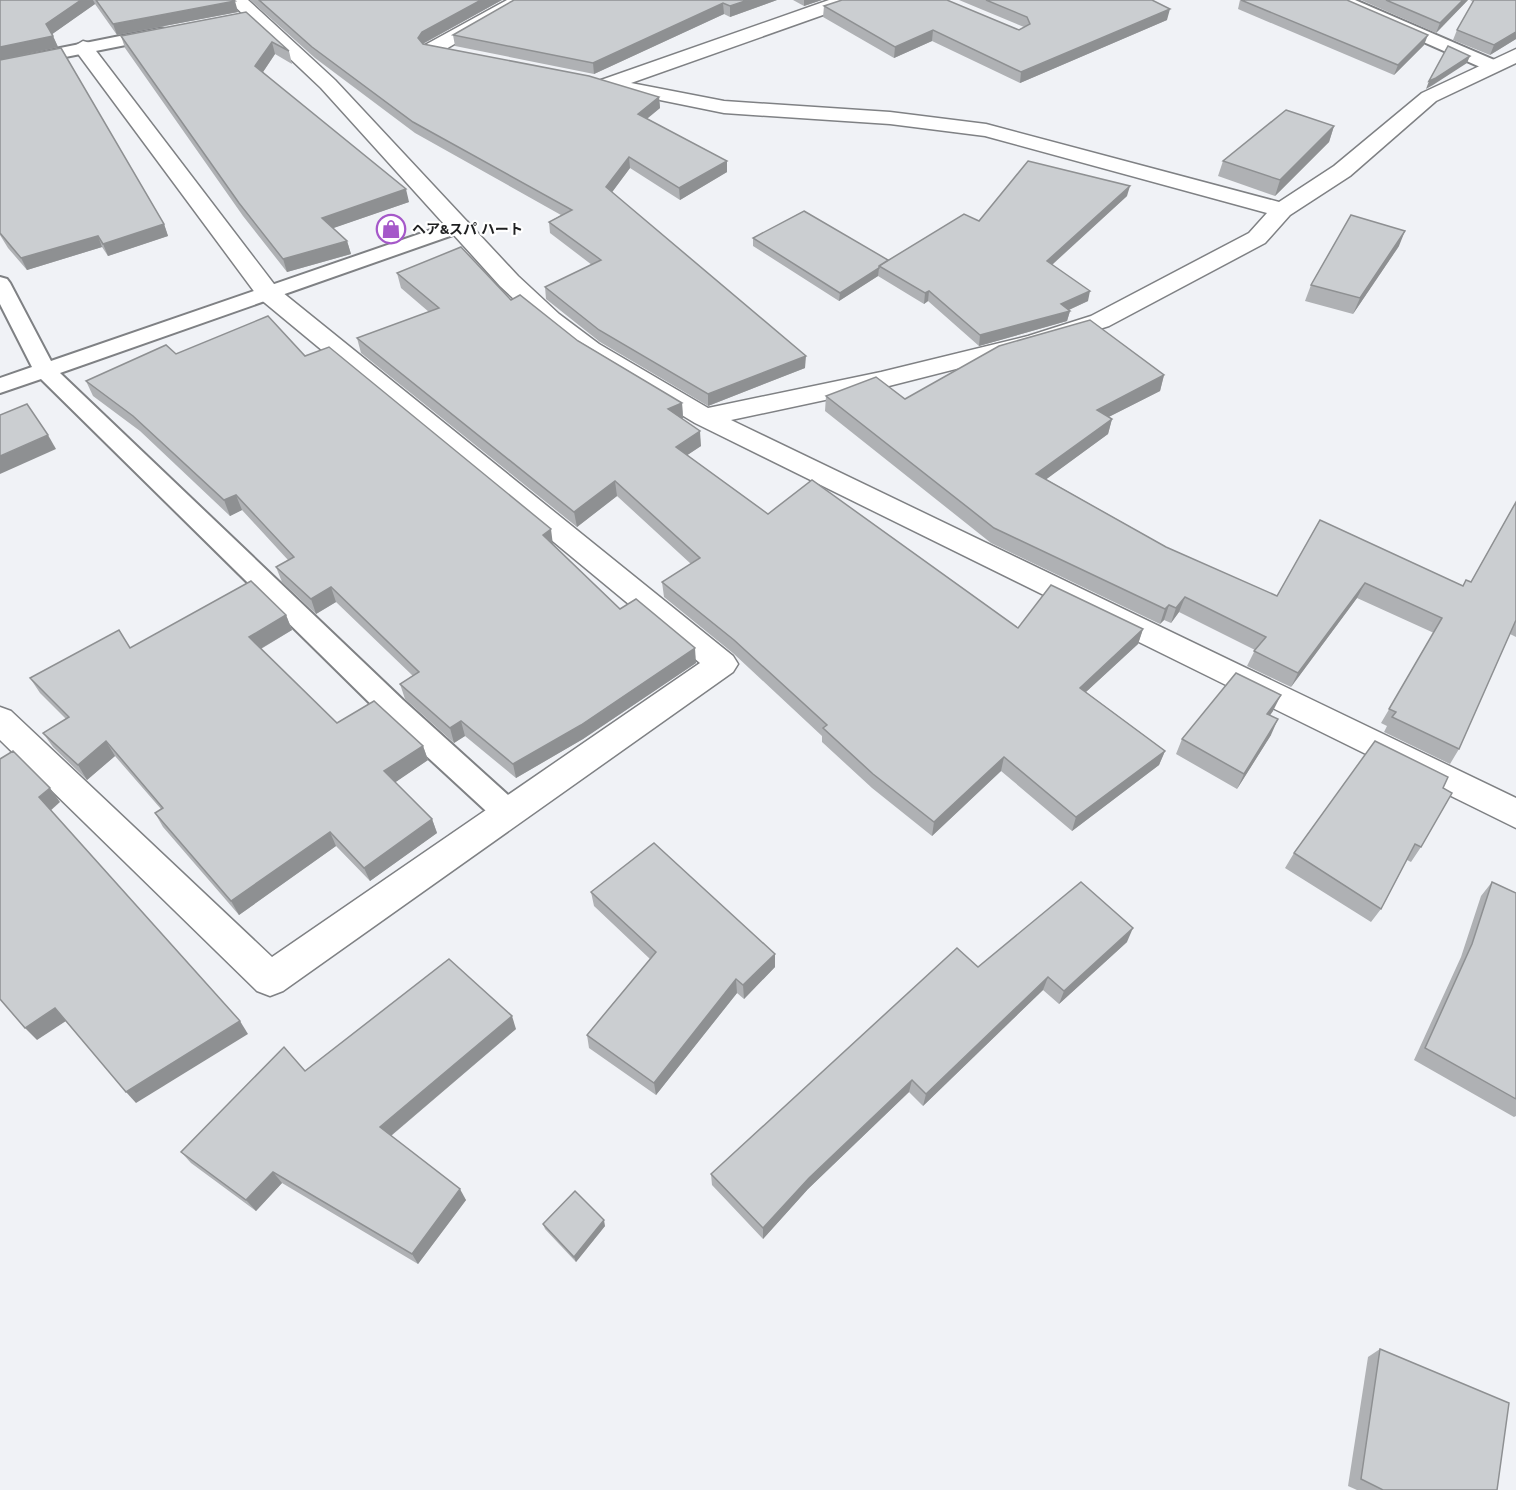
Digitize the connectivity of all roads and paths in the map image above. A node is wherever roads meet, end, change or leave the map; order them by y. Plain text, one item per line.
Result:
1 (521, 0) edge
2 (847, 0) edge
3 (1341, 0) edge
4 (239, 12) edge
5 (173, 31) edge
6 (83, 47) junction
7 (432, 49) joint
8 (456, 53) edge
9 (1516, 55) edge
10 (0, 65) edge
11 (1493, 66) junction
12 (1282, 210) junction
13 (460, 226) junction
14 (0, 283) edge
15 (268, 293) junction
16 (45, 370) junction
17 (0, 386) edge
18 (704, 417) junction
19 (0, 720) edge
20 (508, 813) junction
21 (1516, 814) edge

1 - 7 street
2 - 12 street
3 - 11 lane
4 - 13 street
5 - 6 lane
6 - 10 lane
6 - 15 street
7 - 8 lane
9 - 11 street
11 - 12 street
12 - 18 street
13 - 15 lane
13 - 18 street
14 - 16 lane
15 - 16 lane
15 - 20 street
16 - 17 lane
16 - 20 lane
18 - 21 street
19 - 20 street

